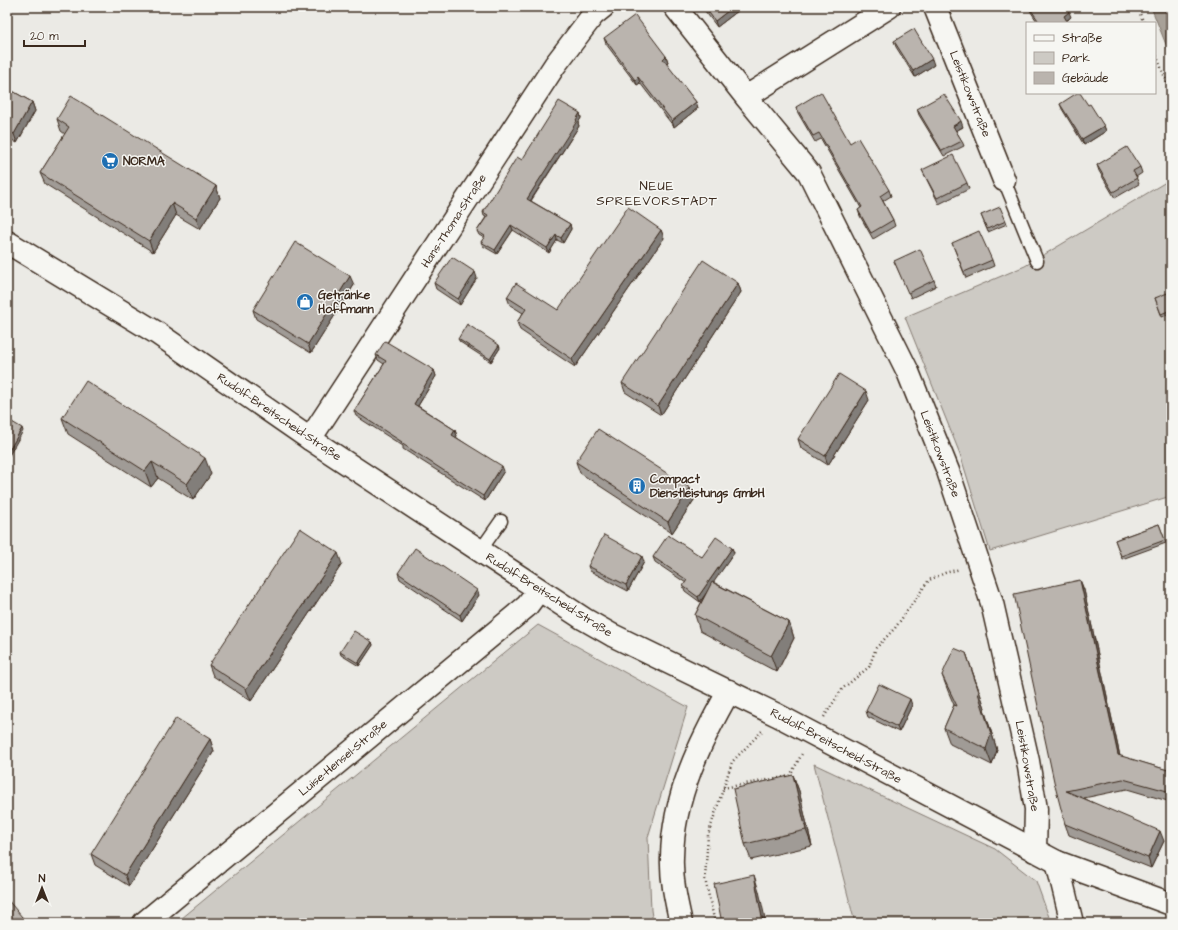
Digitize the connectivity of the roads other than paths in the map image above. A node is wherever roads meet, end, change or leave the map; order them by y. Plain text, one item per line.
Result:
1 (603, 7) edge
2 (675, 7) edge
3 (889, 7) edge
4 (935, 7) edge
5 (746, 96) junction
6 (1004, 180) joint
7 (7, 242) edge
8 (1037, 261) dead end
9 (310, 440) junction
10 (501, 521) dead end
11 (480, 551) junction
12 (539, 590) junction
13 (729, 691) junction
14 (1035, 851) junction
15 (1057, 862) junction
16 (1171, 904) edge
17 (144, 923) edge
18 (681, 923) edge
19 (1072, 923) edge

1 - 9 street, Hans-Thoma-Straße
2 - 5 street, Leistikowstraße
3 - 5 street
4 - 6 street, Leistikowstraße
5 - 14 street, Leistikowstraße
6 - 8 lane
7 - 9 street, Rudolf-Breitscheid-Straße
9 - 11 street, Rudolf-Breitscheid-Straße
10 - 11 lane
11 - 12 street, Rudolf-Breitscheid-Straße
12 - 13 street, Rudolf-Breitscheid-Straße
12 - 17 street, Luise-Hensel-Straße
13 - 14 street, Rudolf-Breitscheid-Straße
13 - 18 street
14 - 15 street, Rudolf-Breitscheid-Straße
15 - 16 street, Rudolf-Breitscheid-Straße
15 - 19 street

